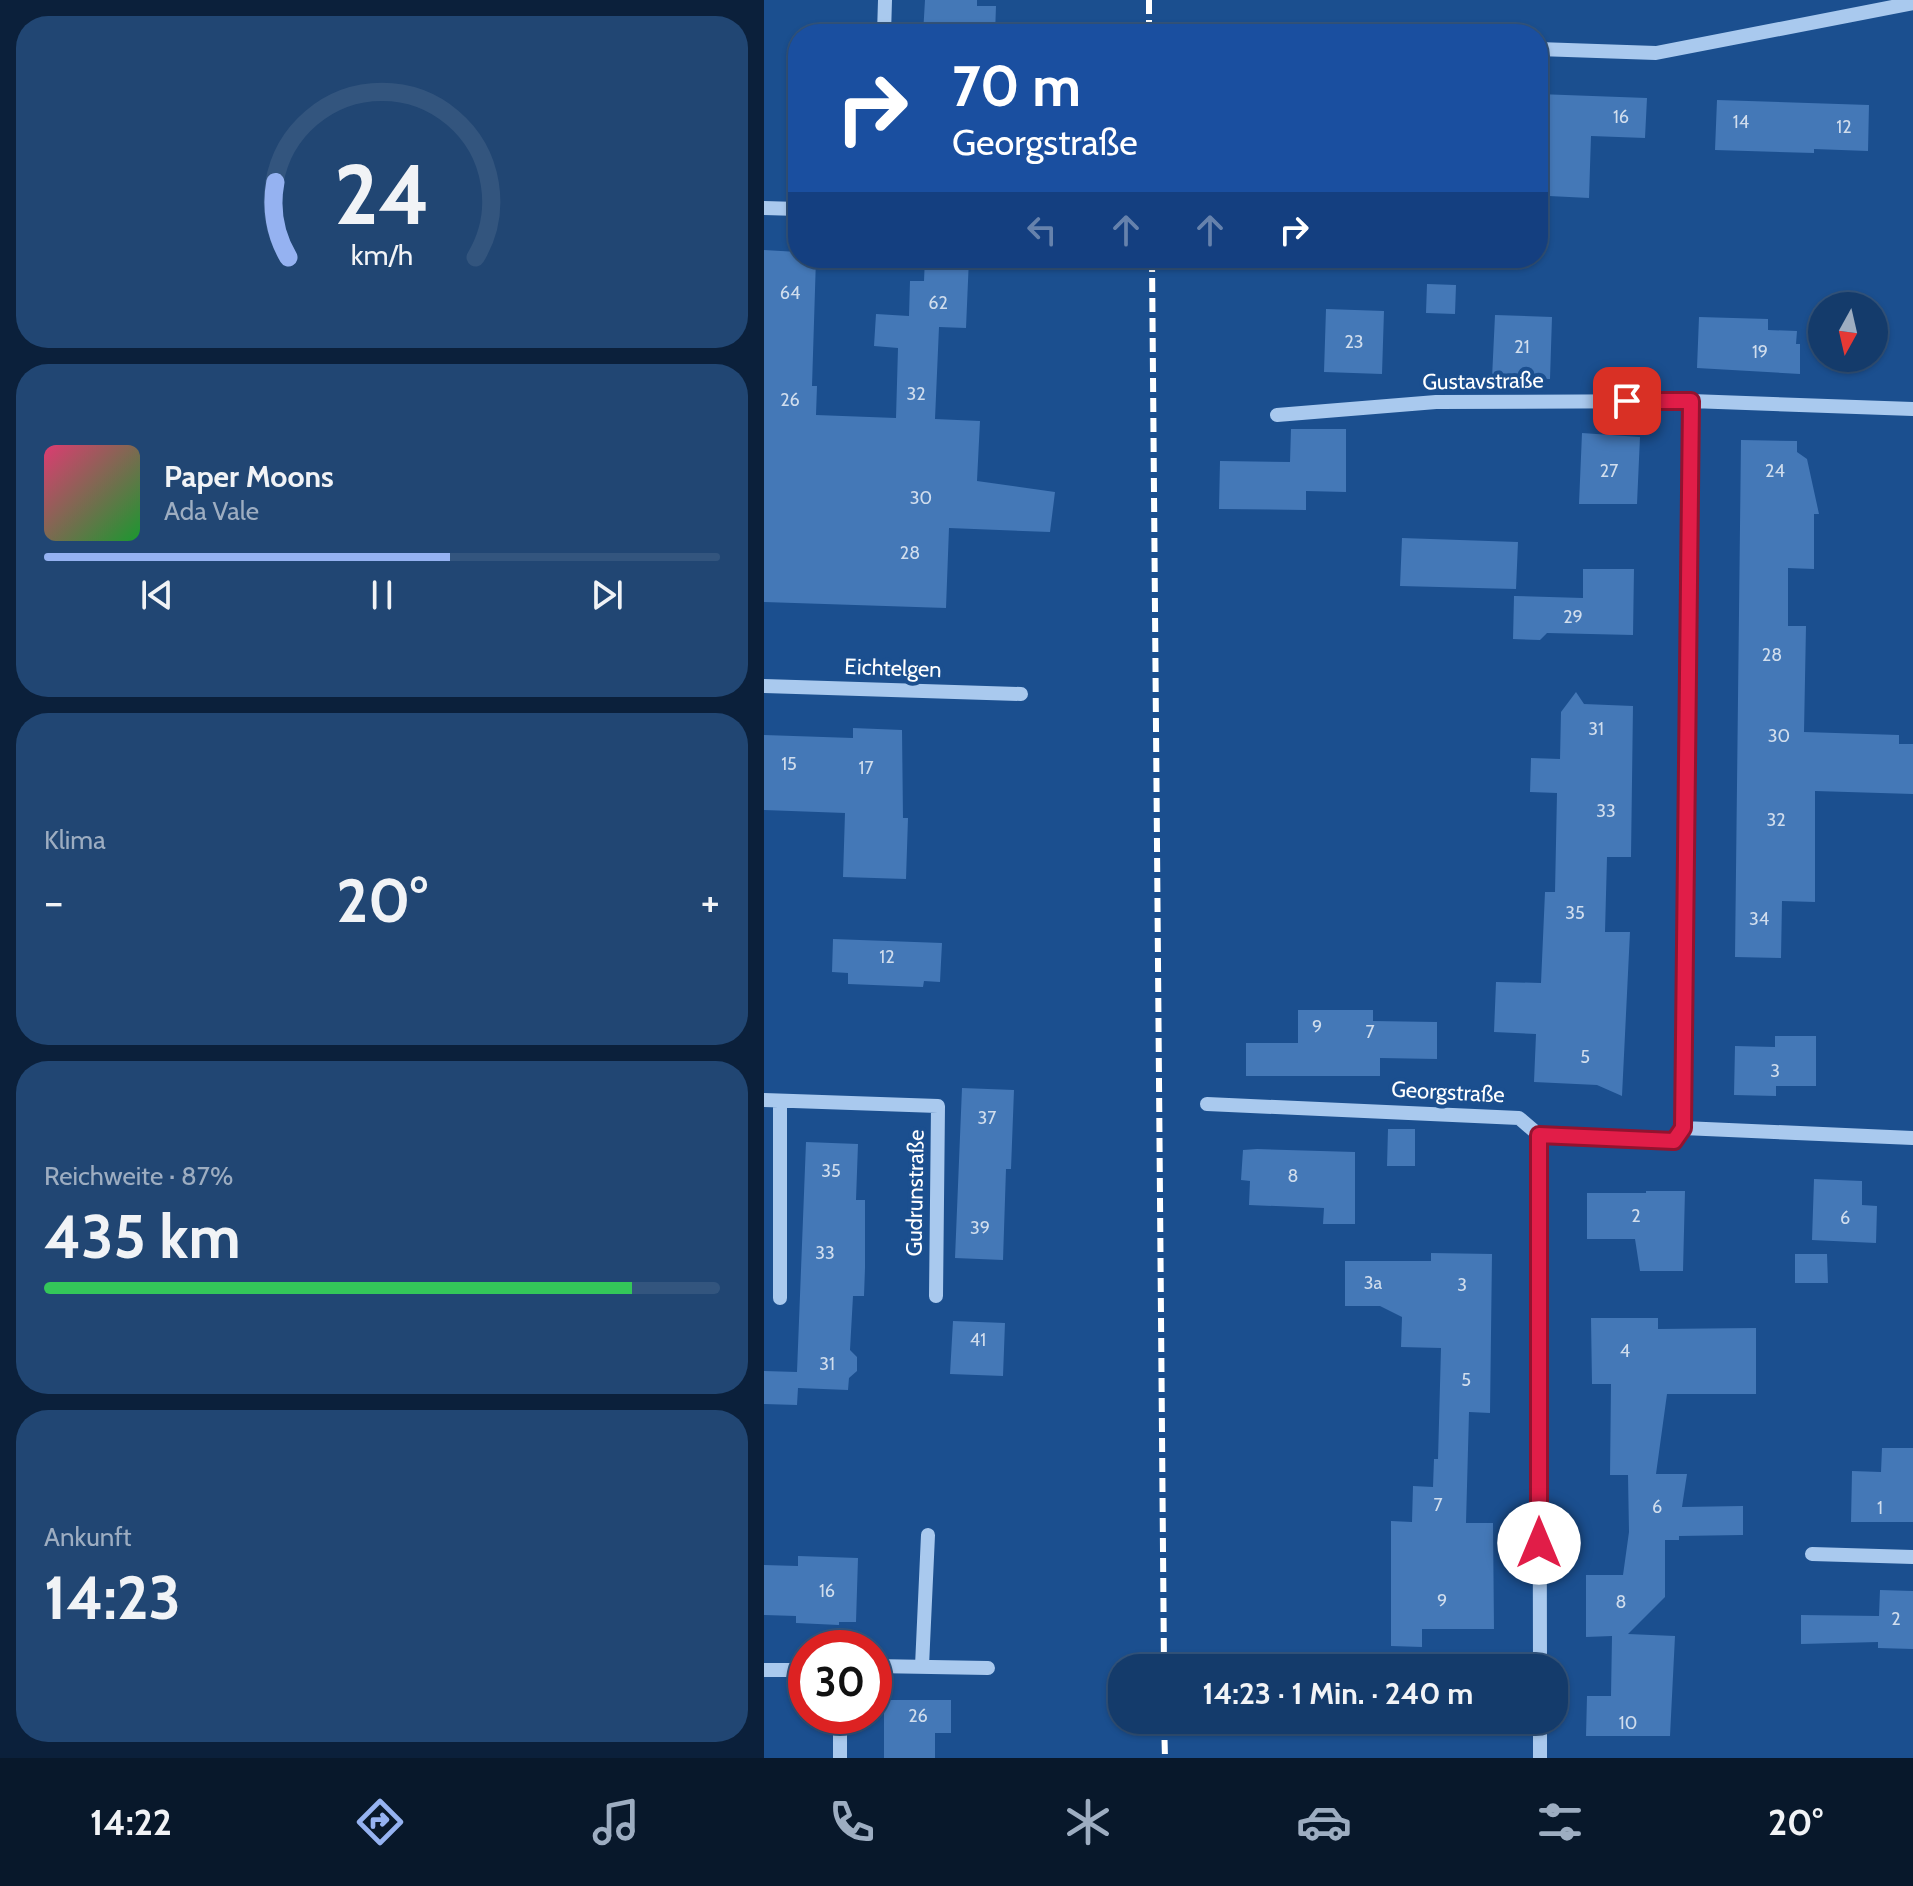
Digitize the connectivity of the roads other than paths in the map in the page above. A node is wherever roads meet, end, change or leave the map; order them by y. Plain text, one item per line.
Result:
1 (885, 0) edge
2 (1913, 3) edge
3 (884, 24) edge
4 (1548, 49) edge
5 (764, 208) edge
6 (788, 209) edge
7 (1691, 401) junction
8 (1913, 409) edge
9 (1277, 415) dead end
10 (764, 686) edge
11 (1021, 694) dead end
12 (764, 1100) edge
13 (780, 1101) junction
14 (1207, 1104) dead end
15 (1683, 1128) junction
16 (1539, 1135) junction
17 (1913, 1138) edge
18 (936, 1296) dead end
19 (780, 1298) dead end
20 (928, 1535) dead end
21 (1812, 1554) dead end
22 (1913, 1557) edge
23 (1540, 1654) edge
24 (892, 1666) edge
25 (922, 1666) junction
26 (988, 1668) dead end
27 (764, 1670) edge
28 (788, 1670) edge
29 (840, 1734) edge
30 (1540, 1734) edge
31 (840, 1758) edge
32 (1540, 1758) edge

1 - 3 street
2 - 4 street
5 - 6 street
7 - 8 street, Gustavstraße
7 - 9 street, Gustavstraße
7 - 15 street
10 - 11 street, Eichtelgen
12 - 13 street, Gudrunstraße
13 - 18 street, Gudrunstraße
13 - 19 street
14 - 16 street, Georgstraße
15 - 16 street, Georgstraße
15 - 17 street, Georgstraße
16 - 23 street
20 - 25 street
21 - 22 street
24 - 25 street
25 - 26 street
27 - 28 street
29 - 31 street
30 - 32 street

